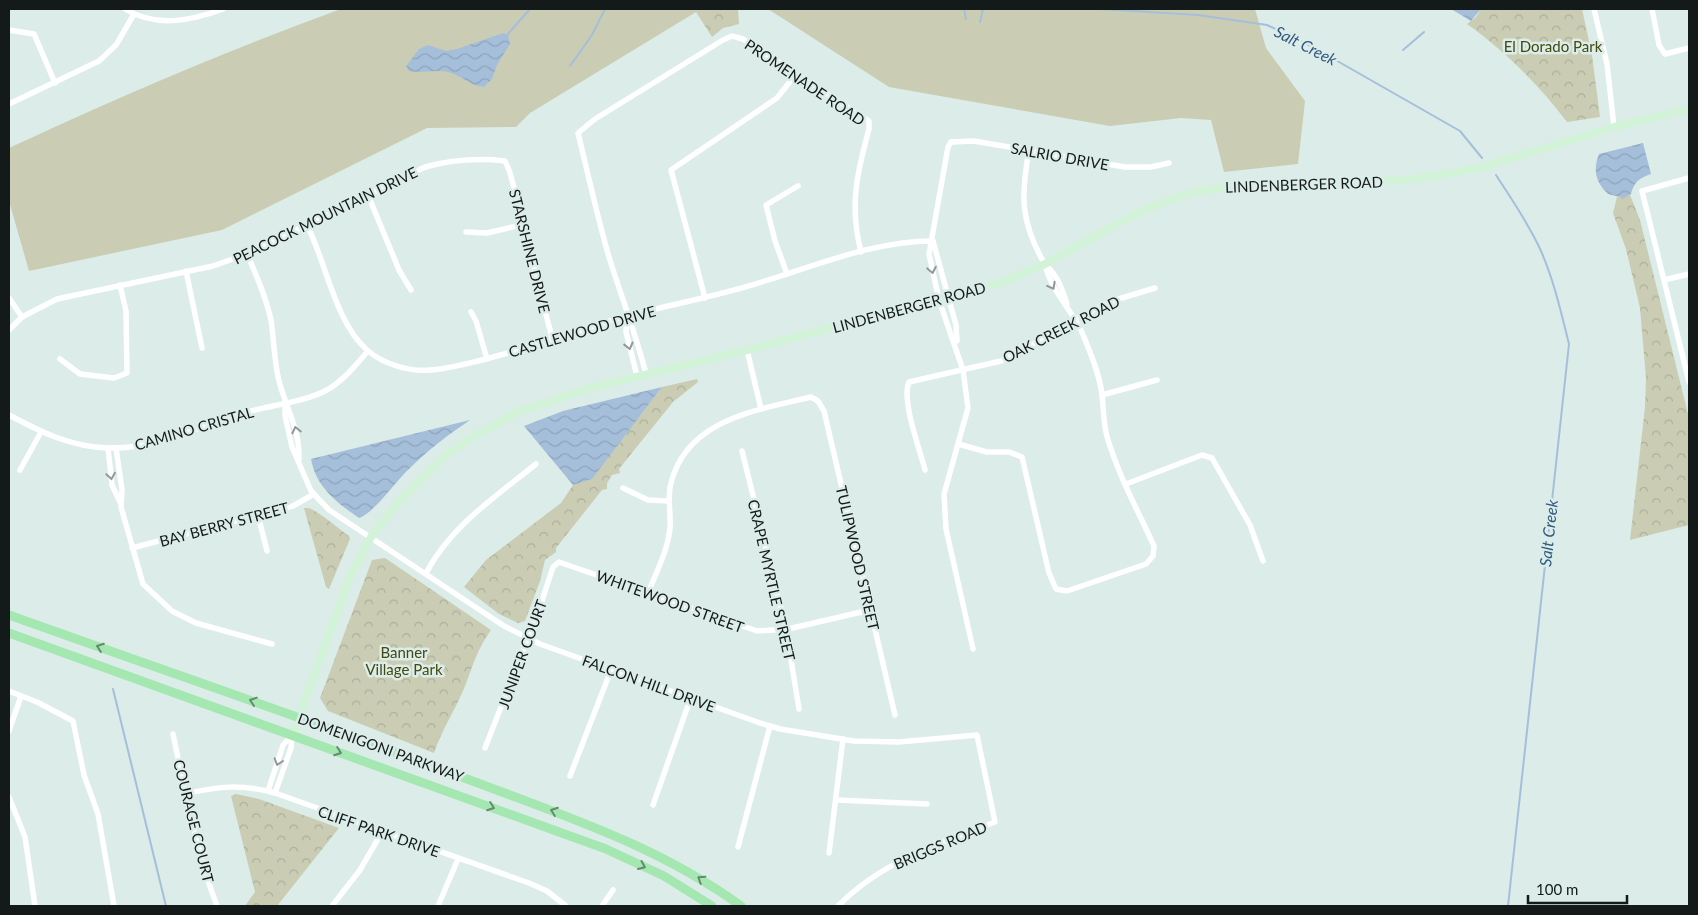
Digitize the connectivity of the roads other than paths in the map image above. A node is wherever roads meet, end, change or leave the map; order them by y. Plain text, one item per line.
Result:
1 (125, 9) edge
2 (223, 9) edge
3 (1594, 9) edge
4 (1652, 9) edge
5 (134, 14) junction
6 (9, 30) edge
7 (1689, 48) edge
8 (796, 74) junction
9 (55, 83) junction
10 (9, 104) edge
11 (1689, 109) edge
12 (1614, 127) junction
13 (1029, 150) junction
14 (505, 162) joint
15 (1168, 163) dead end
16 (1689, 178) edge
17 (798, 186) dead end
18 (368, 195) junction
19 (525, 224) junction
20 (308, 225) junction
21 (466, 232) dead end
22 (933, 241) junction
23 (861, 252) junction
24 (247, 254) junction
25 (1044, 264) junction
26 (186, 271) junction
27 (787, 274) junction
28 (1689, 274) edge
29 (1664, 280) junction
30 (120, 285) junction
31 (1155, 288) dead end
32 (411, 290) dead end
33 (9, 298) edge
34 (705, 298) junction
35 (944, 299) junction
36 (471, 312) dead end
37 (627, 316) junction
38 (22, 317) junction
39 (1074, 319) junction
40 (9, 330) edge
41 (553, 341) junction
42 (202, 348) dead end
43 (747, 350) junction
44 (368, 351) junction
45 (487, 358) junction
46 (60, 359) dead end
47 (963, 370) junction
48 (1688, 373) edge
49 (646, 374) junction
50 (637, 376) junction
51 (1157, 380) dead end
52 (1689, 382) edge
53 (1102, 395) junction
54 (285, 402) junction
55 (761, 409) junction
56 (9, 415) edge
57 (41, 432) junction
58 (958, 444) junction
59 (108, 448) junction
60 (116, 448) junction
61 (742, 451) dead end
62 (536, 464) dead end
63 (20, 470) dead end
64 (925, 470) dead end
65 (1126, 484) junction
66 (623, 488) dead end
67 (314, 494) junction
68 (669, 501) junction
69 (120, 502) junction
70 (258, 515) junction
71 (372, 537) junction
72 (132, 548) junction
73 (267, 551) dead end
74 (1263, 561) dead end
75 (559, 562) joint
76 (426, 573) junction
77 (648, 593) junction
78 (870, 610) junction
79 (9, 615) edge
80 (786, 629) junction
81 (9, 633) edge
82 (527, 637) junction
83 (272, 644) dead end
84 (974, 649) dead end
85 (611, 670) junction
86 (9, 691) edge
87 (21, 696) junction
88 (691, 697) junction
89 (799, 709) dead end
90 (895, 715) dead end
91 (300, 717) junction
92 (770, 726) junction
93 (9, 731) edge
94 (173, 734) dead end
95 (292, 735) junction
96 (843, 740) junction
97 (485, 748) dead end
98 (570, 776) dead end
99 (268, 791) junction
100 (275, 793) junction
101 (185, 794) junction
102 (9, 797) edge
103 (836, 800) junction
104 (927, 804) dead end
105 (653, 805) dead end
106 (995, 822) joint
107 (382, 832) junction
108 (738, 847) dead end
109 (829, 853) dead end
110 (458, 859) junction
111 (613, 890) dead end
112 (35, 906) edge
113 (114, 906) edge
114 (217, 906) edge
115 (332, 906) edge
116 (438, 906) edge
117 (566, 906) edge
118 (602, 906) edge
119 (712, 906) edge
120 (741, 906) edge
121 (838, 906) edge

1 - 5 street
2 - 5 street
3 - 12 street
4 - 7 street
5 - 9 street
6 - 9 street
8 - 23 street, PROMENADE ROAD
8 - 34 street
8 - 37 street, PROMENADE ROAD
9 - 10 street
11 - 12 street, LINDENBERGER ROAD
12 - 25 street, LINDENBERGER ROAD
13 - 15 street, SALRIO DRIVE
13 - 22 street, SALRIO DRIVE
13 - 25 street
14 - 18 street, PEACOCK MOUNTAIN DRIVE
14 - 19 street, STARSHINE DRIVE
16 - 29 street
17 - 27 street
18 - 20 street, PEACOCK MOUNTAIN DRIVE
18 - 32 street
19 - 21 street
19 - 41 street, STARSHINE DRIVE
20 - 24 street, PEACOCK MOUNTAIN DRIVE
20 - 44 street, CASTLEWOOD DRIVE
22 - 23 street, CASTLEWOOD DRIVE
22 - 35 street
23 - 27 street, CASTLEWOOD DRIVE
24 - 26 street, PEACOCK MOUNTAIN DRIVE
24 - 54 street, FALCON HILL DRIVE
25 - 35 street, LINDENBERGER ROAD
25 - 39 street
26 - 30 street, PEACOCK MOUNTAIN DRIVE
26 - 42 street
27 - 34 street, CASTLEWOOD DRIVE
28 - 29 street
29 - 48 street
30 - 38 street, PEACOCK MOUNTAIN DRIVE
30 - 46 street
31 - 39 street, OAK CREEK ROAD
33 - 38 street
34 - 37 street, CASTLEWOOD DRIVE
35 - 43 street, LINDENBERGER ROAD
35 - 47 street
36 - 45 street
37 - 41 street, CASTLEWOOD DRIVE
37 - 49 street
37 -> 50 street
38 - 40 street, PEACOCK MOUNTAIN DRIVE
39 - 47 street, OAK CREEK ROAD
39 - 53 street
41 - 45 street, CASTLEWOOD DRIVE
43 - 49 street, LINDENBERGER ROAD
43 - 55 street
44 - 45 street, CASTLEWOOD DRIVE
44 - 54 street, CAMINO CRISTAL
47 - 58 street
47 - 64 street, OAK CREEK ROAD
48 - 52 street
49 - 50 street, LINDENBERGER ROAD
50 - 71 street, LINDENBERGER ROAD
51 - 53 street
53 - 65 street
54 - 60 street, CAMINO CRISTAL
54 - 67 street, FALCON HILL DRIVE
55 - 68 street
55 - 78 street, TULIPWOOD STREET
56 - 57 street, CAMINO CRISTAL
57 - 59 street, CAMINO CRISTAL
57 - 63 street
58 - 65 street
58 - 84 street
59 - 60 street, CAMINO CRISTAL
59 -> 69 street
60 - 69 street
61 - 80 street, CRAPE MYRTLE STREET
62 - 76 street
65 - 74 street
66 - 68 street
67 - 70 street, BAY BERRY STREET
67 - 71 street, FALCON HILL DRIVE
68 - 77 street
69 - 72 street
70 - 72 street, BAY BERRY STREET
70 - 73 street
71 - 76 street, FALCON HILL DRIVE
71 - 91 street, LINDENBERGER ROAD
72 - 83 street
75 - 77 street, WHITEWOOD STREET
75 - 82 street, JUNIPER COURT
76 - 82 street, FALCON HILL DRIVE
77 - 80 street, WHITEWOOD STREET
78 - 80 street, WHITEWOOD STREET
78 - 90 street, TULIPWOOD STREET
91 -> 79 main road, DOMENIGONI PARKWAY
80 - 89 street, CRAPE MYRTLE STREET
81 - 95 main road, DOMENIGONI PARKWAY
82 - 85 street, FALCON HILL DRIVE
82 - 97 street, JUNIPER COURT
85 - 88 street, FALCON HILL DRIVE
85 - 98 street
86 - 87 street
87 - 93 street
87 - 113 street
88 - 92 street, FALCON HILL DRIVE
88 - 105 street
91 - 95 street, LINDENBERGER ROAD
120 -> 91 main road, DOMENIGONI PARKWAY
92 - 96 street, FALCON HILL DRIVE
92 - 108 street
94 - 101 street, COURAGE COURT
95 -> 99 street
95 - 100 street
95 -> 119 main road, DOMENIGONI PARKWAY
96 - 103 street
96 - 106 street, FALCON HILL DRIVE
99 - 100 street, CLIFF PARK DRIVE
99 - 101 street, CLIFF PARK DRIVE
100 - 107 street, CLIFF PARK DRIVE
101 - 114 street, COURAGE COURT
102 - 112 street
103 - 104 street
103 - 109 street
106 - 121 street, BRIGGS ROAD
107 - 110 street, CLIFF PARK DRIVE
107 - 115 street
110 - 116 street
110 - 117 street, CLIFF PARK DRIVE
111 - 118 street

